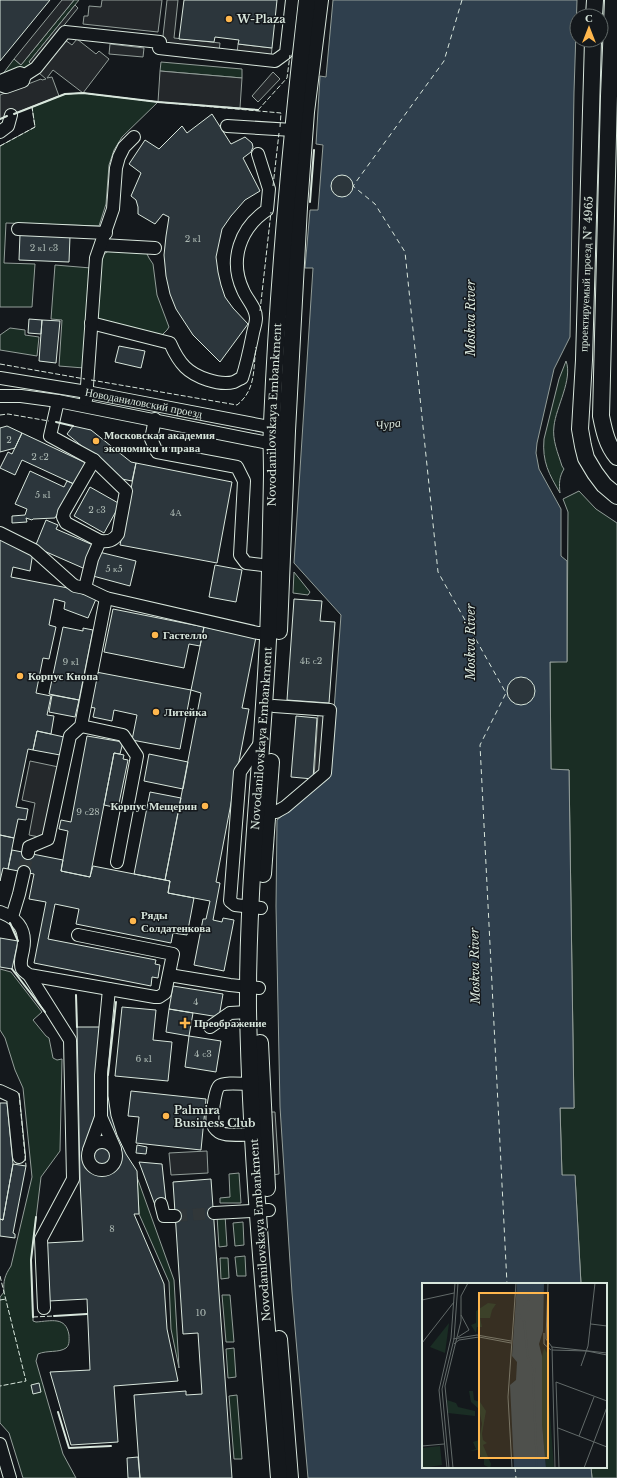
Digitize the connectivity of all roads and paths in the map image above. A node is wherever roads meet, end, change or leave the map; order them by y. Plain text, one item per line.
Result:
1 (292, 0) edge
2 (308, 0) edge
3 (320, 0) edge
4 (613, 0) edge
5 (593, 48) edge
6 (0, 84) edge
7 (11, 115) dead end
8 (227, 126) dead end
9 (293, 130) junction
10 (0, 132) edge
11 (134, 137) dead end
12 (258, 154) dead end
13 (18, 228) dead end
14 (106, 233) junction
15 (101, 246) junction
16 (155, 248) dead end
17 (91, 323) junction
18 (0, 378) edge
19 (87, 392) junction
20 (0, 396) edge
21 (58, 401) junction
22 (85, 405) junction
23 (155, 419) junction
24 (279, 437) junction
25 (617, 457) edge
26 (94, 460) junction
27 (617, 496) edge
28 (0, 533) edge
29 (100, 541) junction
30 (271, 566) junction
31 (85, 588) junction
32 (106, 598) junction
33 (268, 633) junction
34 (274, 706) junction
35 (81, 726) junction
36 (268, 812) junction
37 (28, 853) tunnel mouth
38 (117, 862) dead end
39 (24, 872) tunnel mouth
40 (256, 907) junction
41 (0, 912) edge
42 (12, 918) junction
43 (78, 935) dead end
44 (29, 975) junction
45 (169, 975) junction
46 (254, 988) junction
47 (109, 989) junction
48 (248, 1012) junction
49 (210, 1027) dead end
50 (250, 1084) junction
51 (0, 1091) edge
52 (101, 1117) junction
53 (258, 1133) junction
54 (115, 1149) junction
55 (89, 1150) junction
56 (19, 1157) dead end
57 (161, 1204) dead end
58 (264, 1211) junction
59 (214, 1213) tunnel mouth
60 (175, 1216) tunnel mouth
61 (44, 1308) dead end
62 (0, 1444) edge
63 (10, 1478) edge
64 (279, 1478) edge
65 (290, 1478) edge

1 - 6 street
2 - 9 main road, Novodanilovskaya Embankment
3 - 24 main road, Novodanilovskaya Embankment
4 - 25 main road, проектируемый проезд № 4965
5 - 27 main road, проектируемый проезд № 4965
7 - 10 street
8 - 9 street
9 - 24 main road, Novodanilovskaya Embankment
11 - 14 street
12 - 17 street
13 - 14 street
14 - 15 street
15 - 16 street
15 - 17 street
17 - 19 street
18 - 19 street, Новоданиловский проезд
19 - 22 street
19 - 24 street, Новоданиловский проезд
20 - 21 street
21 - 22 street
21 - 26 street
22 - 23 street
23 - 24 street
23 - 30 street
24 - 30 main road, Novodanilovskaya Embankment
24 - 34 main road, Novodanilovskaya Embankment
26 - 29 street
26 - 29 street
28 - 31 street
29 - 31 street
30 - 33 main road, Novodanilovskaya Embankment
31 - 32 street
32 - 33 street
32 - 35 street
33 - 40 main road, Novodanilovskaya Embankment
34 - 36 main road, Novodanilovskaya Embankment
34 - 36 street
35 - 37 street
35 - 38 street
36 - 40 main road, Novodanilovskaya Embankment
39 - 42 street
40 - 46 main road, Novodanilovskaya Embankment
41 - 42 street
42 - 44 street
43 - 45 street
44 - 47 street
44 - 61 street
45 - 46 street
45 - 47 street
46 - 48 main road, Novodanilovskaya Embankment
46 - 53 main road, Novodanilovskaya Embankment
47 - 52 street
48 - 49 street
48 - 50 main road, Novodanilovskaya Embankment
50 - 53 main road, Novodanilovskaya Embankment
50 - 53 street
51 - 56 street
52 - 54 street
52 - 55 street
53 - 58 main road, Novodanilovskaya Embankment
54 - 55 street
54 - 55 street
57 - 60 street
58 - 59 street
58 - 64 main road, Novodanilovskaya Embankment
58 - 65 main road, Novodanilovskaya Embankment
62 - 63 street

